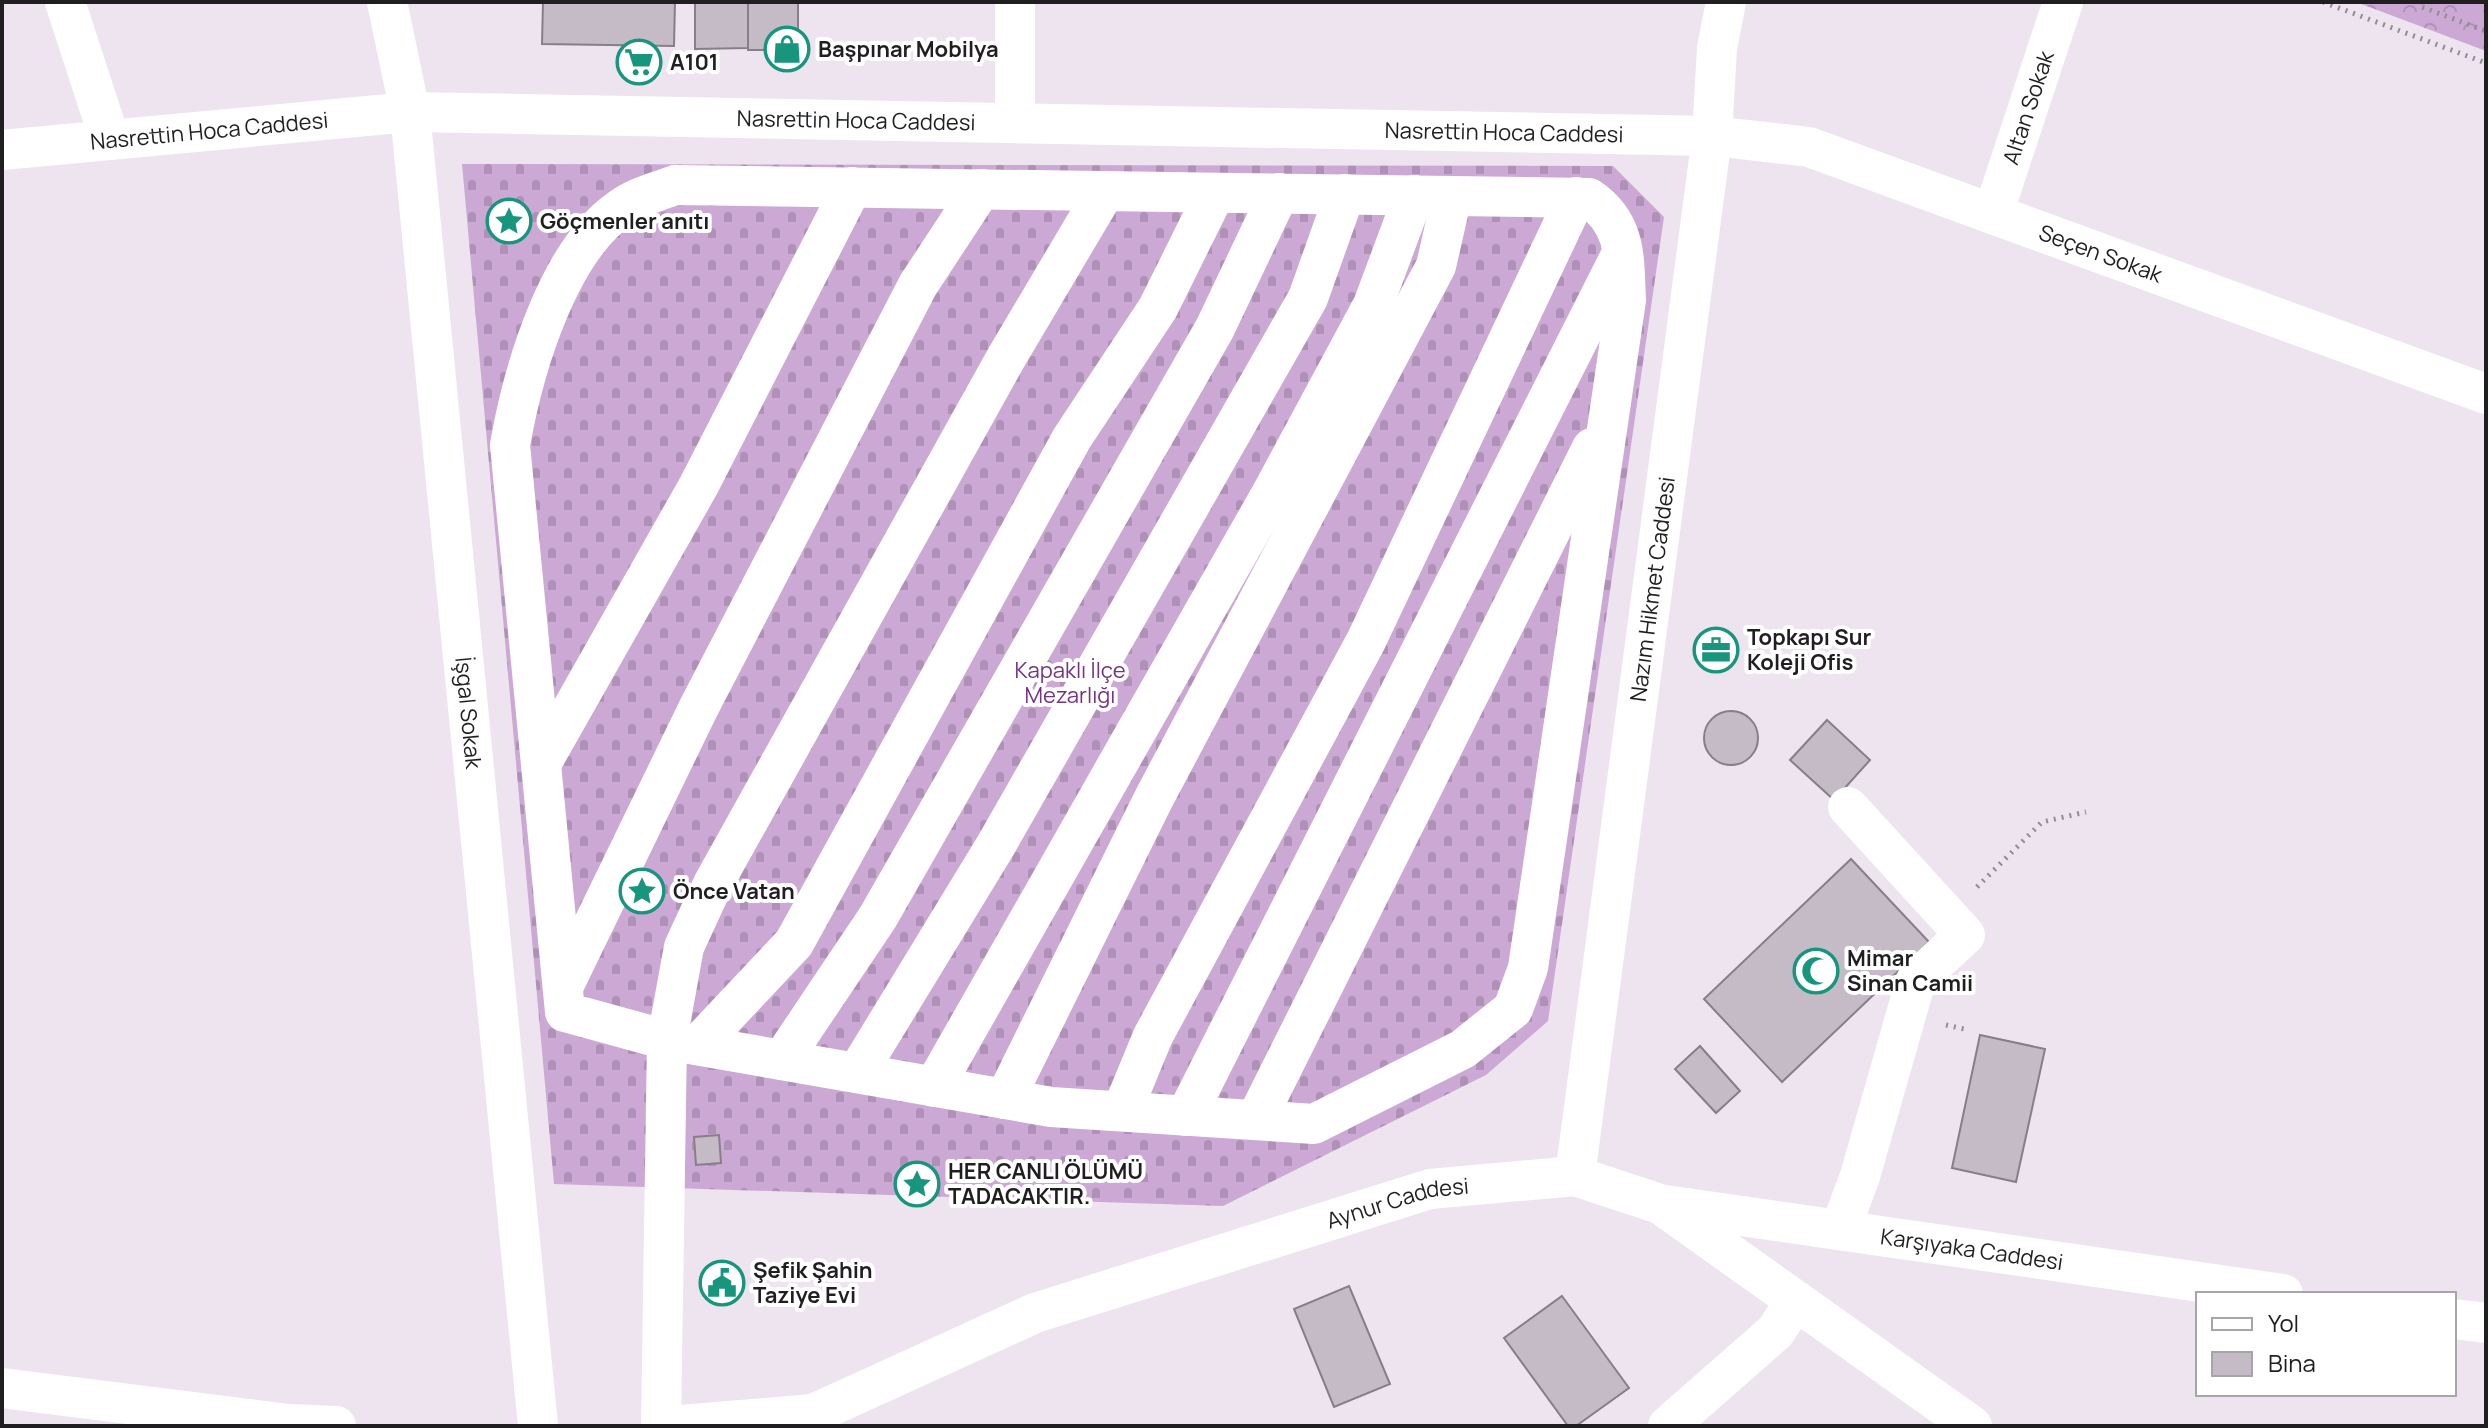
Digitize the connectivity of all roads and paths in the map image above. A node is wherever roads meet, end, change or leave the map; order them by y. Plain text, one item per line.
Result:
1 (65, 2) edge
2 (387, 2) edge
3 (1015, 2) edge
4 (1726, 2) edge
5 (2063, 2) edge
6 (2323, 2) edge
7 (2421, 2) edge
8 (2486, 31) edge
9 (2486, 63) edge
10 (410, 112) junction
11 (1015, 121) junction
12 (1712, 136) junction
13 (110, 140) junction
14 (2, 150) edge
15 (852, 187) junction
16 (981, 189) junction
17 (1105, 191) junction
18 (1215, 193) junction
19 (1279, 193) junction
20 (1345, 194) junction
21 (1433, 195) junction
22 (1576, 197) junction
23 (1993, 214) junction
24 (1624, 248) junction
25 (2486, 394) edge
26 (1609, 416) junction
27 (541, 764) junction
28 (1848, 807) dead end
29 (2086, 812) dead end
30 (1948, 916) junction
31 (563, 987) junction
32 (683, 1042) junction
33 (782, 1060) junction
34 (857, 1073) junction
35 (934, 1087) junction
36 (1005, 1099) junction
37 (1122, 1111) junction
38 (1186, 1116) junction
39 (1256, 1120) junction
40 (1575, 1176) junction
41 (1660, 1204) junction
42 (1840, 1230) junction
43 (2269, 1292) edge
44 (1796, 1301) junction
45 (2456, 1319) edge
46 (2486, 1323) edge
47 (2, 1388) edge
48 (800, 1420) edge
49 (291, 1425) edge
50 (336, 1426) edge
51 (538, 1426) edge
52 (661, 1426) edge
53 (669, 1426) edge
54 (1668, 1426) edge
55 (1972, 1426) edge

1 - 13 street
2 - 10 street, İşgal Sokak
3 - 11 street
4 - 12 street, Nazım Hikmet Caddesi
5 - 23 street, Altan Sokak
6 - 9 path
7 - 8 path
10 - 11 street, Nasrettin Hoca Caddesi
10 - 13 street, Nasrettin Hoca Caddesi
10 - 51 street, İşgal Sokak
11 - 12 street, Nasrettin Hoca Caddesi
12 - 23 street, Seçen Sokak
12 - 40 street, Nazım Hikmet Caddesi
13 - 14 street, Nasrettin Hoca Caddesi
15 - 16 street
15 - 27 street
15 - 27 street
16 - 17 street
16 - 31 street
17 - 18 street
17 - 32 street
18 - 19 street
18 - 32 street
19 - 20 street
19 - 33 street
20 - 21 street
20 - 34 street
21 - 22 street
21 - 35 street
21 - 36 street
22 - 24 street
22 - 37 street
23 - 25 street, Seçen Sokak
24 - 26 street
24 - 38 street
26 - 39 street
26 - 39 street
27 - 31 street
28 - 30 street
29 - 30 path
30 - 42 street
31 - 32 street
32 - 33 street
32 - 52 street
33 - 34 street
34 - 35 street
35 - 36 street
36 - 37 street
37 - 38 street
38 - 39 street
40 - 41 street, Aynur Caddesi
40 - 48 street, Aynur Caddesi
41 - 42 street, Karşıyaka Caddesi
41 - 44 street, Aynur Caddesi
42 - 43 street, Karşıyaka Caddesi
44 - 54 street
44 - 55 street, Aynur Caddesi
45 - 46 street
47 - 49 street
48 - 53 street, Aynur Caddesi
49 - 50 street

